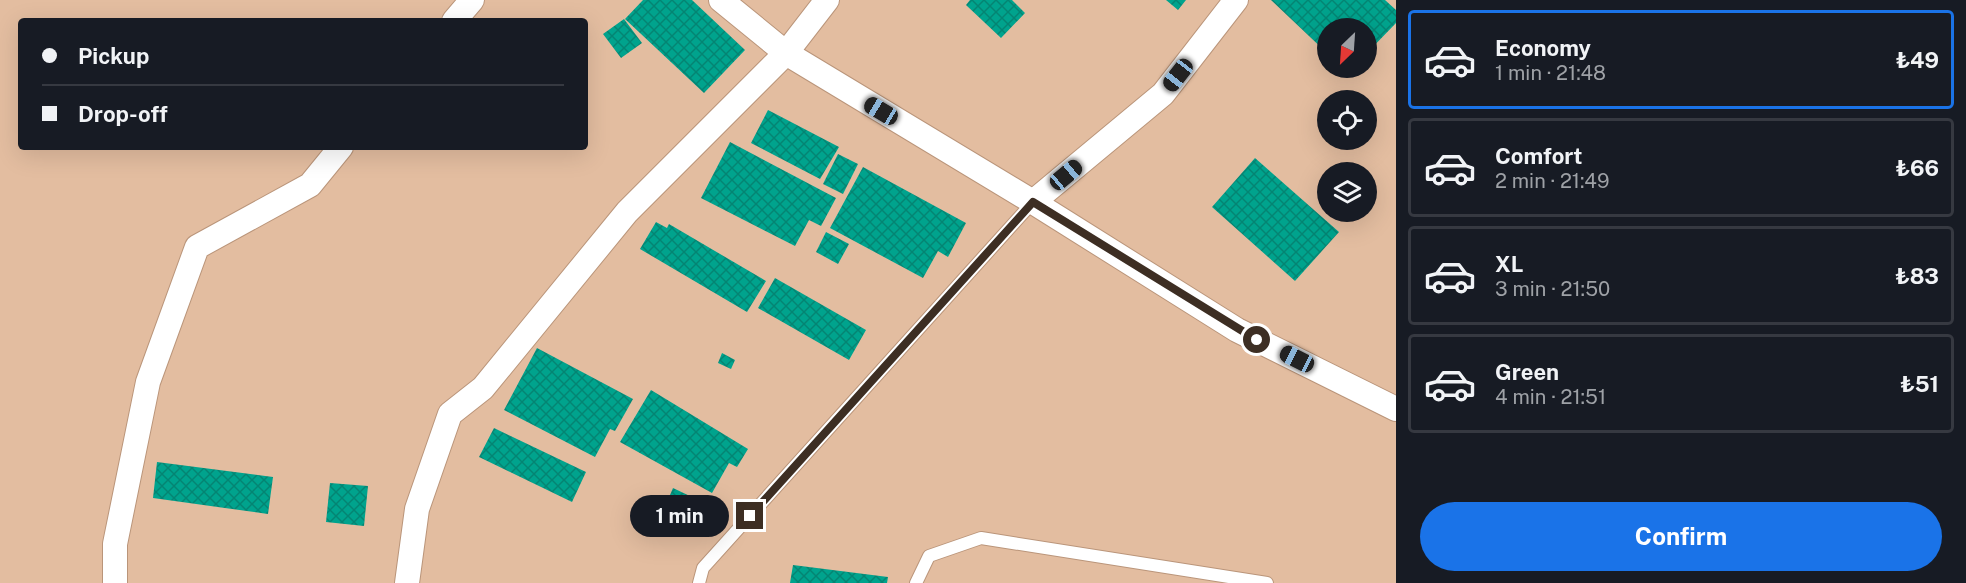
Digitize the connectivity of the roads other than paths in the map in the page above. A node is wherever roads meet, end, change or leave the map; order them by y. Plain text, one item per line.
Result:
1 (472, 0) edge
2 (721, 0) edge
3 (827, 0) edge
4 (1236, 0) edge
5 (457, 18) edge
6 (786, 53) junction
7 (339, 150) edge
8 (1033, 202) junction
9 (1396, 409) edge
10 (114, 583) edge
11 (407, 583) edge
12 (699, 583) edge
13 (916, 583) edge
14 (1267, 583) edge

1 - 5 street
2 - 6 street
3 - 6 street
4 - 8 street
6 - 8 street
6 - 11 street
7 - 10 street
8 - 9 street
8 - 12 lane
13 - 14 lane

